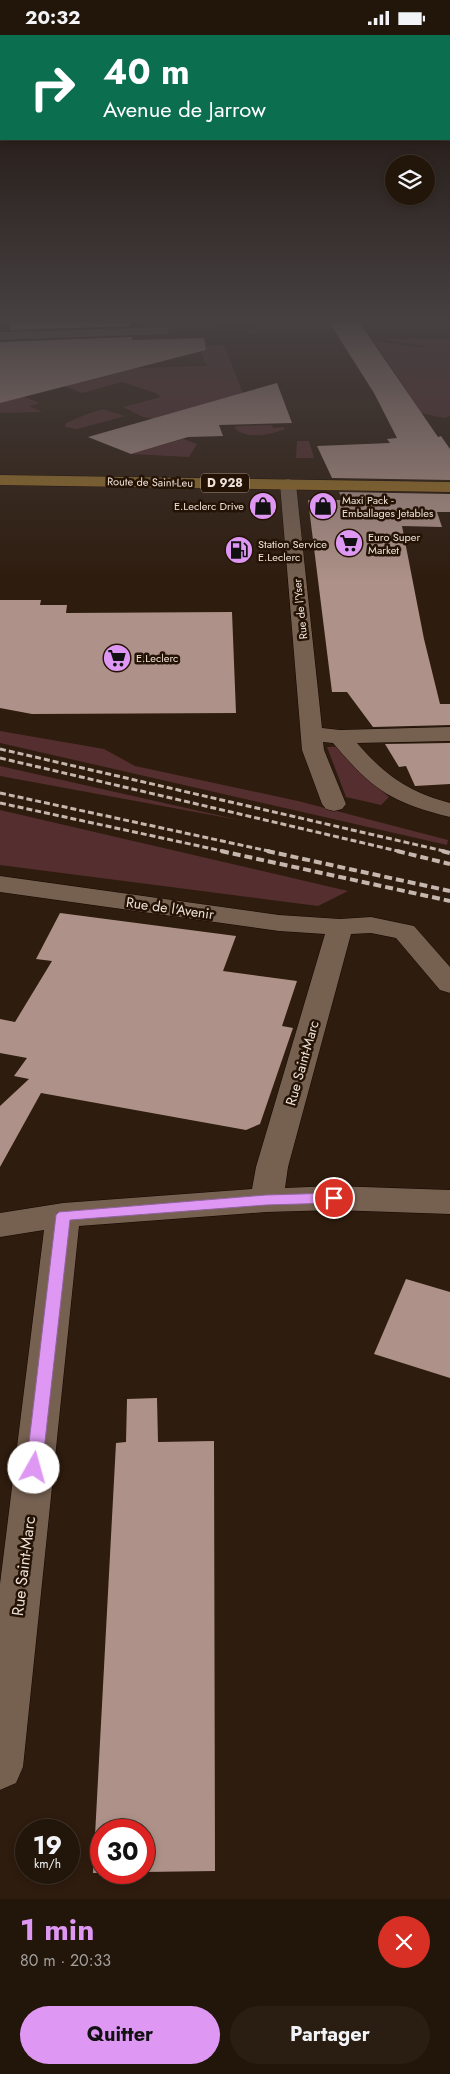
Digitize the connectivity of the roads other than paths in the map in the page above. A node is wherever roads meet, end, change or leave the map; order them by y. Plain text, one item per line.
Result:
1 (0, 480) edge
2 (288, 485) junction
3 (450, 487) edge
4 (312, 734) junction
5 (450, 734) edge
6 (340, 737) junction
7 (334, 804) dead end
8 (442, 808) edge
9 (0, 884) edge
10 (340, 927) junction
11 (450, 984) edge
12 (266, 1200) junction
13 (450, 1202) edge
14 (63, 1215) junction
15 (0, 1225) edge
16 (0, 1767) edge

1 - 2 main road, Route de Saint-Leu / D 928
2 - 3 main road, Route de Saint-Leu / D 928
2 - 4 street, Rue de l'Yser
4 - 6 street
4 - 7 street, Rue de l'Yser
5 - 6 street
6 - 8 street
9 - 10 street, Rue de l'Avenir
10 - 11 street
10 - 12 street, Rue Saint-Marc
12 - 13 street
12 - 14 street
14 - 15 street
14 - 16 street, Rue Saint-Marc

